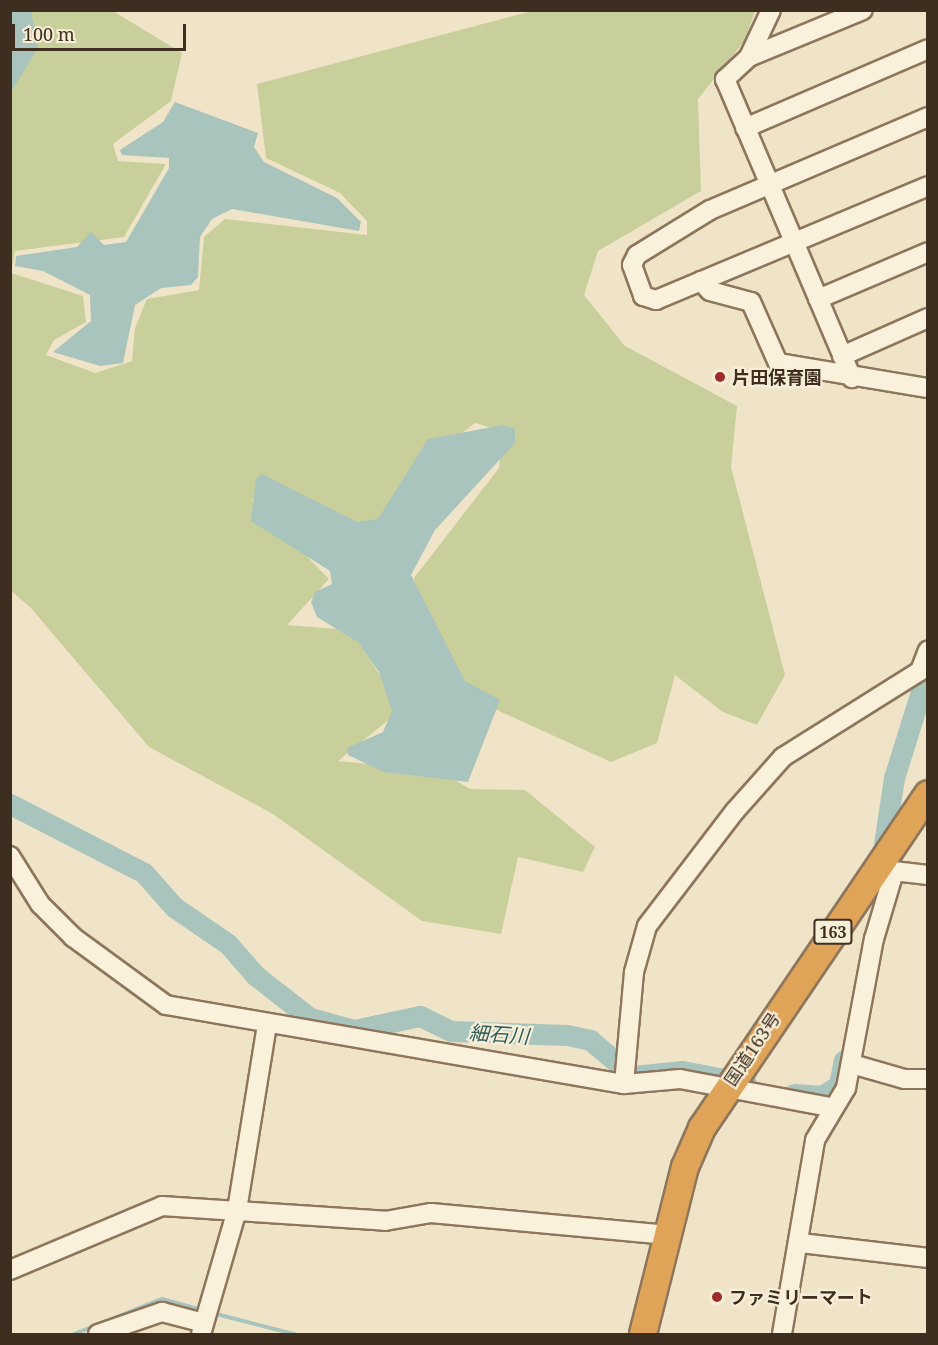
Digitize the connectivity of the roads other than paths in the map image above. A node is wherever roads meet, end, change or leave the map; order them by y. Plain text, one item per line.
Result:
1 (771, 10) edge
2 (863, 10) edge
3 (927, 49) edge
4 (749, 57) junction
5 (926, 122) edge
6 (746, 128) junction
7 (770, 185) junction
8 (927, 186) edge
9 (794, 242) junction
10 (927, 252) edge
11 (701, 281) junction
12 (818, 299) junction
13 (927, 318) edge
14 (842, 356) junction
15 (852, 378) junction
16 (927, 388) edge
17 (927, 650) edge
18 (927, 794) edge
19 (10, 856) edge
20 (886, 870) junction
21 (927, 875) edge
22 (267, 1024) junction
23 (852, 1064) junction
24 (625, 1076) junction
25 (732, 1077) junction
26 (927, 1079) edge
27 (830, 1107) junction
28 (237, 1210) junction
29 (667, 1235) junction
30 (801, 1243) junction
31 (927, 1258) edge
32 (10, 1270) edge
33 (205, 1320) edge
34 (98, 1335) edge
35 (643, 1335) edge
36 (782, 1335) edge

1 - 4 street
2 - 4 street
3 - 6 street
4 - 6 street
5 - 7 street
6 - 7 street
7 - 9 street
7 - 11 street
8 - 9 street
9 - 11 street
9 - 12 street
10 - 12 street
11 - 15 street
12 - 14 street
13 - 14 street
14 - 15 street
15 - 16 street
17 - 24 street
18 - 20 highway, 国道163号 / 163
19 - 22 street
20 - 21 street
20 - 23 street
20 - 25 highway, 国道163号 / 163
22 - 24 street
22 - 28 street
23 - 26 street
23 - 27 street
24 - 25 street
25 - 27 street
25 - 29 highway, 国道163号 / 163
27 - 30 street
28 - 29 street
28 - 32 street
28 - 33 street
29 - 35 highway, 国道163号 / 163
30 - 31 street
30 - 36 street
33 - 34 street

